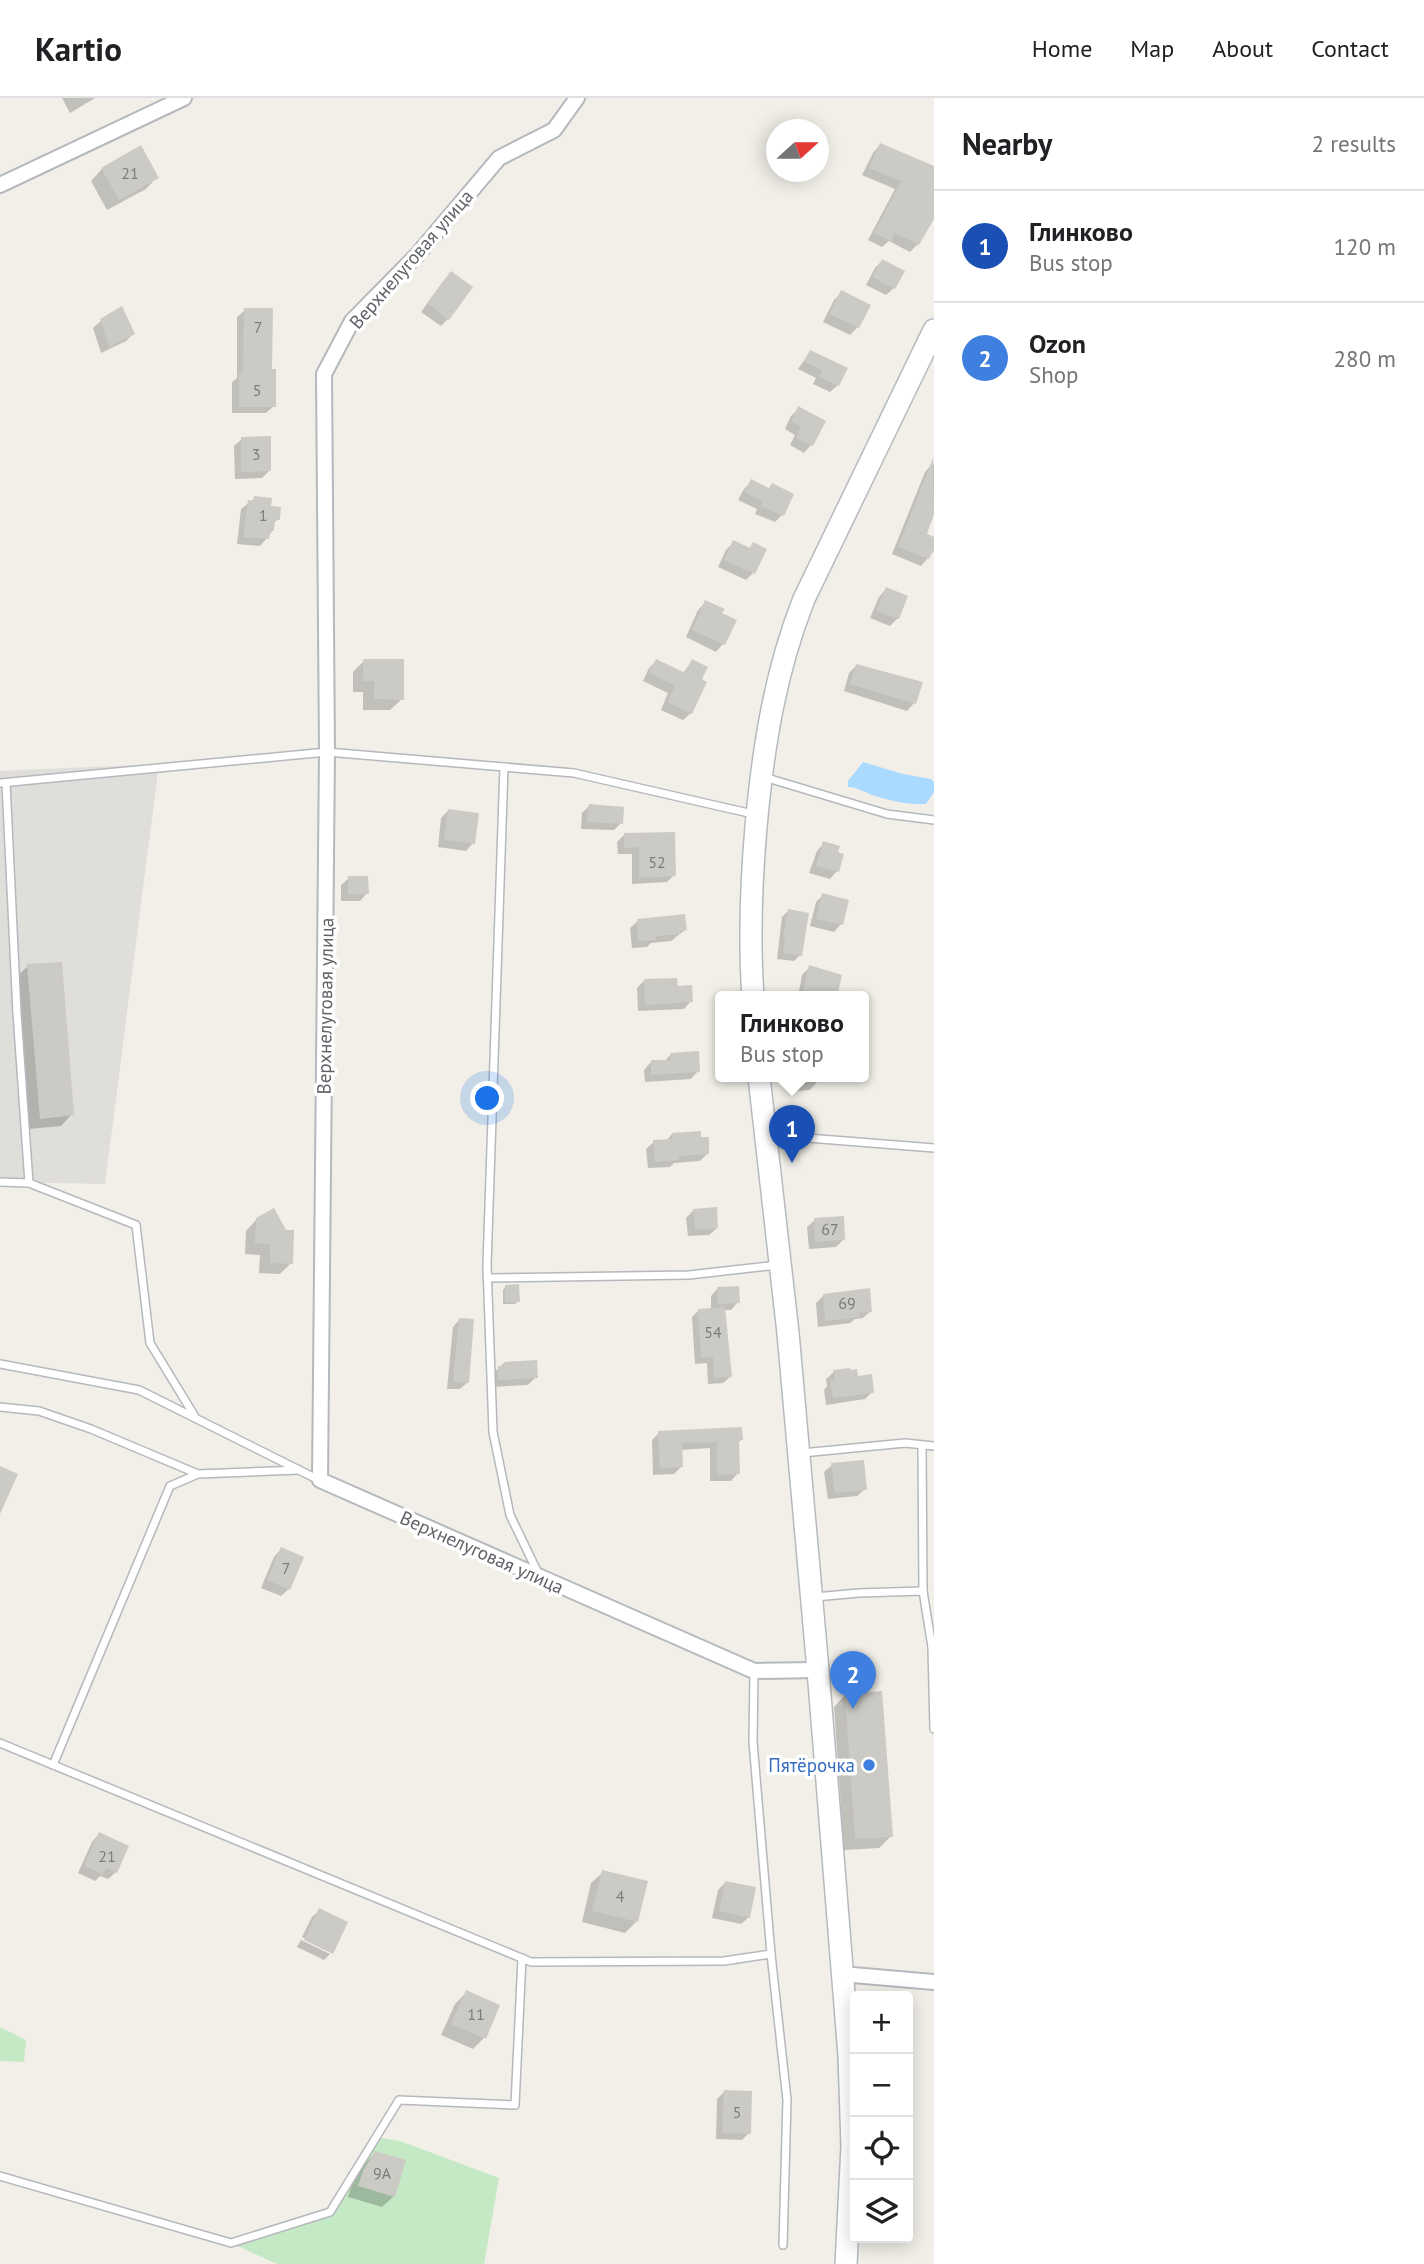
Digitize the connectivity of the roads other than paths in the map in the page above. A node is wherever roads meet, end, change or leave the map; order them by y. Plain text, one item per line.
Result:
1 (184, 98) edge
2 (577, 98) edge
3 (0, 185) edge
4 (934, 330) edge
5 (327, 752) junction
6 (504, 767) junction
7 (760, 776) junction
8 (3, 783) edge
9 (757, 816) junction
10 (934, 820) edge
11 (753, 991) edge
12 (760, 1082) edge
13 (766, 1135) junction
14 (934, 1148) edge
15 (0, 1182) edge
16 (29, 1183) junction
17 (779, 1265) junction
18 (487, 1278) junction
19 (0, 1364) edge
20 (0, 1407) edge
21 (195, 1418) junction
22 (922, 1445) junction
23 (934, 1446) edge
24 (798, 1453) junction
25 (298, 1470) junction
26 (198, 1474) junction
27 (320, 1480) junction
28 (541, 1577) junction
29 (923, 1591) junction
30 (811, 1597) junction
31 (933, 1647) edge
32 (818, 1670) junction
33 (754, 1671) junction
34 (934, 1728) edge
35 (0, 1743) edge
36 (53, 1765) junction
37 (771, 1954) junction
38 (522, 1958) junction
39 (841, 1974) junction
40 (934, 1982) edge
41 (0, 2176) edge
42 (783, 2245) dead end
43 (845, 2264) edge

1 - 3 street
2 - 5 street, Верхнелуговая улица
4 - 7 main road
5 - 6 lane
5 - 8 lane
5 - 27 street, Верхнелуговая улица
6 - 9 lane
6 - 18 lane
7 - 9 main road
7 - 10 lane
8 - 16 lane
9 - 11 main road
12 - 13 main road
13 - 14 lane
13 - 17 main road
15 - 16 lane
16 - 21 lane
17 - 18 lane
17 - 24 main road
18 - 28 lane
19 - 21 lane
20 - 26 lane
21 - 25 lane
22 - 23 lane
22 - 24 lane
22 - 29 lane
24 - 30 main road
25 - 26 lane
25 - 27 lane
26 - 36 lane
27 - 28 street, Верхнелуговая улица
28 - 33 street, Верхнелуговая улица
29 - 30 lane
29 - 31 lane
30 - 32 main road
31 - 34 lane
32 - 33 street, Верхнелуговая улица
32 - 39 main road
33 - 37 lane
35 - 36 lane
36 - 38 lane
37 - 38 lane
37 - 42 lane
38 - 41 lane
39 - 40 street
39 - 43 main road

